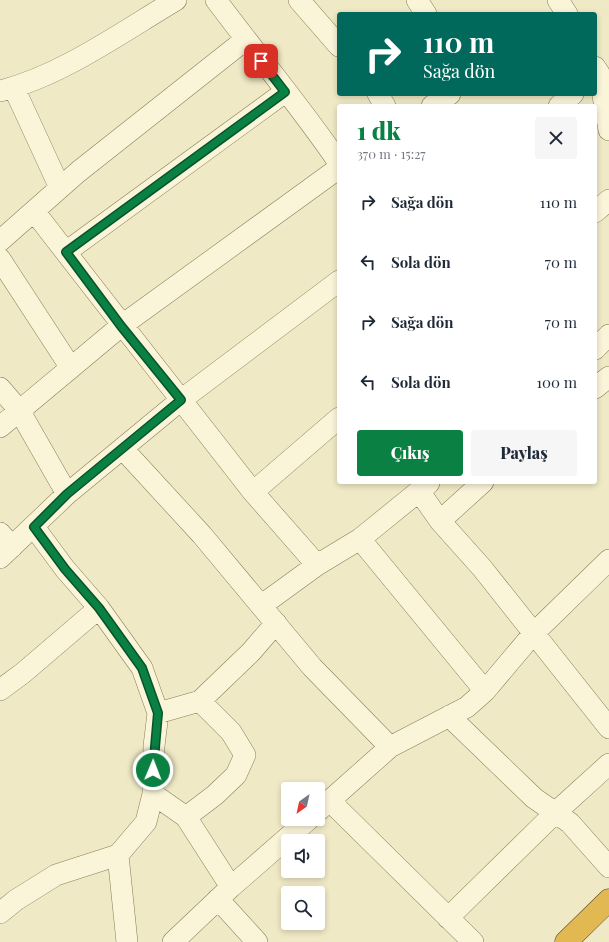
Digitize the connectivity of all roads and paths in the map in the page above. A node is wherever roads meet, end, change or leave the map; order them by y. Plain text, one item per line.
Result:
1 (176, 0) edge
2 (216, 0) edge
3 (299, 0) edge
4 (417, 0) edge
5 (425, 12) edge
6 (246, 40) junction
7 (337, 44) edge
8 (599, 71) edge
9 (7, 89) edge
10 (285, 92) junction
11 (447, 96) edge
12 (570, 96) edge
13 (435, 104) edge
14 (560, 104) edge
15 (609, 130) edge
16 (337, 160) edge
17 (337, 169) edge
18 (60, 188) junction
19 (609, 200) edge
20 (597, 210) edge
21 (34, 211) junction
22 (0, 241) edge
23 (66, 252) junction
24 (0, 259) edge
25 (337, 283) edge
26 (121, 326) junction
27 (609, 335) edge
28 (597, 347) edge
29 (71, 368) junction
30 (609, 377) edge
31 (597, 386) edge
32 (0, 388) edge
33 (181, 400) junction
34 (19, 410) junction
35 (337, 420) edge
36 (0, 427) edge
37 (123, 449) junction
38 (481, 484) edge
39 (424, 486) edge
40 (253, 492) junction
41 (67, 494) junction
42 (440, 521) junction
43 (34, 527) junction
44 (360, 539) junction
45 (4, 546) edge
46 (609, 560) edge
47 (316, 565) junction
48 (262, 605) junction
49 (99, 608) junction
50 (276, 623) junction
51 (533, 634) junction
52 (0, 690) edge
53 (485, 691) junction
54 (200, 701) junction
55 (158, 713) junction
56 (450, 716) junction
57 (609, 728) edge
58 (390, 748) junction
59 (609, 764) edge
60 (153, 794) junction
61 (325, 805) edge
62 (325, 807) edge
63 (556, 813) junction
64 (186, 817) junction
65 (301, 826) edge
66 (118, 855) junction
67 (609, 867) edge
68 (224, 893) junction
69 (609, 900) edge
70 (0, 913) edge
71 (448, 918) junction
72 (126, 942) edge
73 (173, 942) edge
74 (256, 942) edge
75 (473, 942) edge
76 (566, 942) edge

1 - 9 street
2 - 6 street
3 - 7 street
4 - 5 street
6 - 10 street
6 - 18 street
8 - 15 street
9 - 18 street
10 - 16 street
10 - 23 street
11 - 13 street
12 - 14 street
17 - 26 street
18 - 21 street
19 - 20 street
21 - 22 street
21 - 23 street
23 - 26 street
24 - 29 street
25 - 33 street
26 - 29 street
26 - 33 street
27 - 28 street
29 - 34 street
30 - 31 street
32 - 34 street
33 - 37 street
33 - 40 street
34 - 36 street
34 - 41 street
35 - 40 street
37 - 41 street
37 - 48 street
38 - 42 street
39 - 42 street
39 - 44 street
40 - 47 street
41 - 43 street
42 - 51 street
43 - 45 street
43 - 49 street
44 - 47 street
44 - 53 street
46 - 51 street
47 - 48 street
48 - 50 street
49 - 52 street
49 - 55 street
50 - 54 street
50 - 58 street
51 - 53 street
51 - 57 street
53 - 56 street
54 - 55 street
54 - 64 street
55 - 60 street
56 - 58 street
56 - 63 street
58 - 61 street
59 - 63 street
60 - 64 street
60 - 66 street
62 - 71 street
63 - 67 street
63 - 71 street
64 - 68 street
65 - 68 street
66 - 70 street
66 - 72 street
68 - 73 street
68 - 74 street
69 - 76 highway
71 - 75 street

